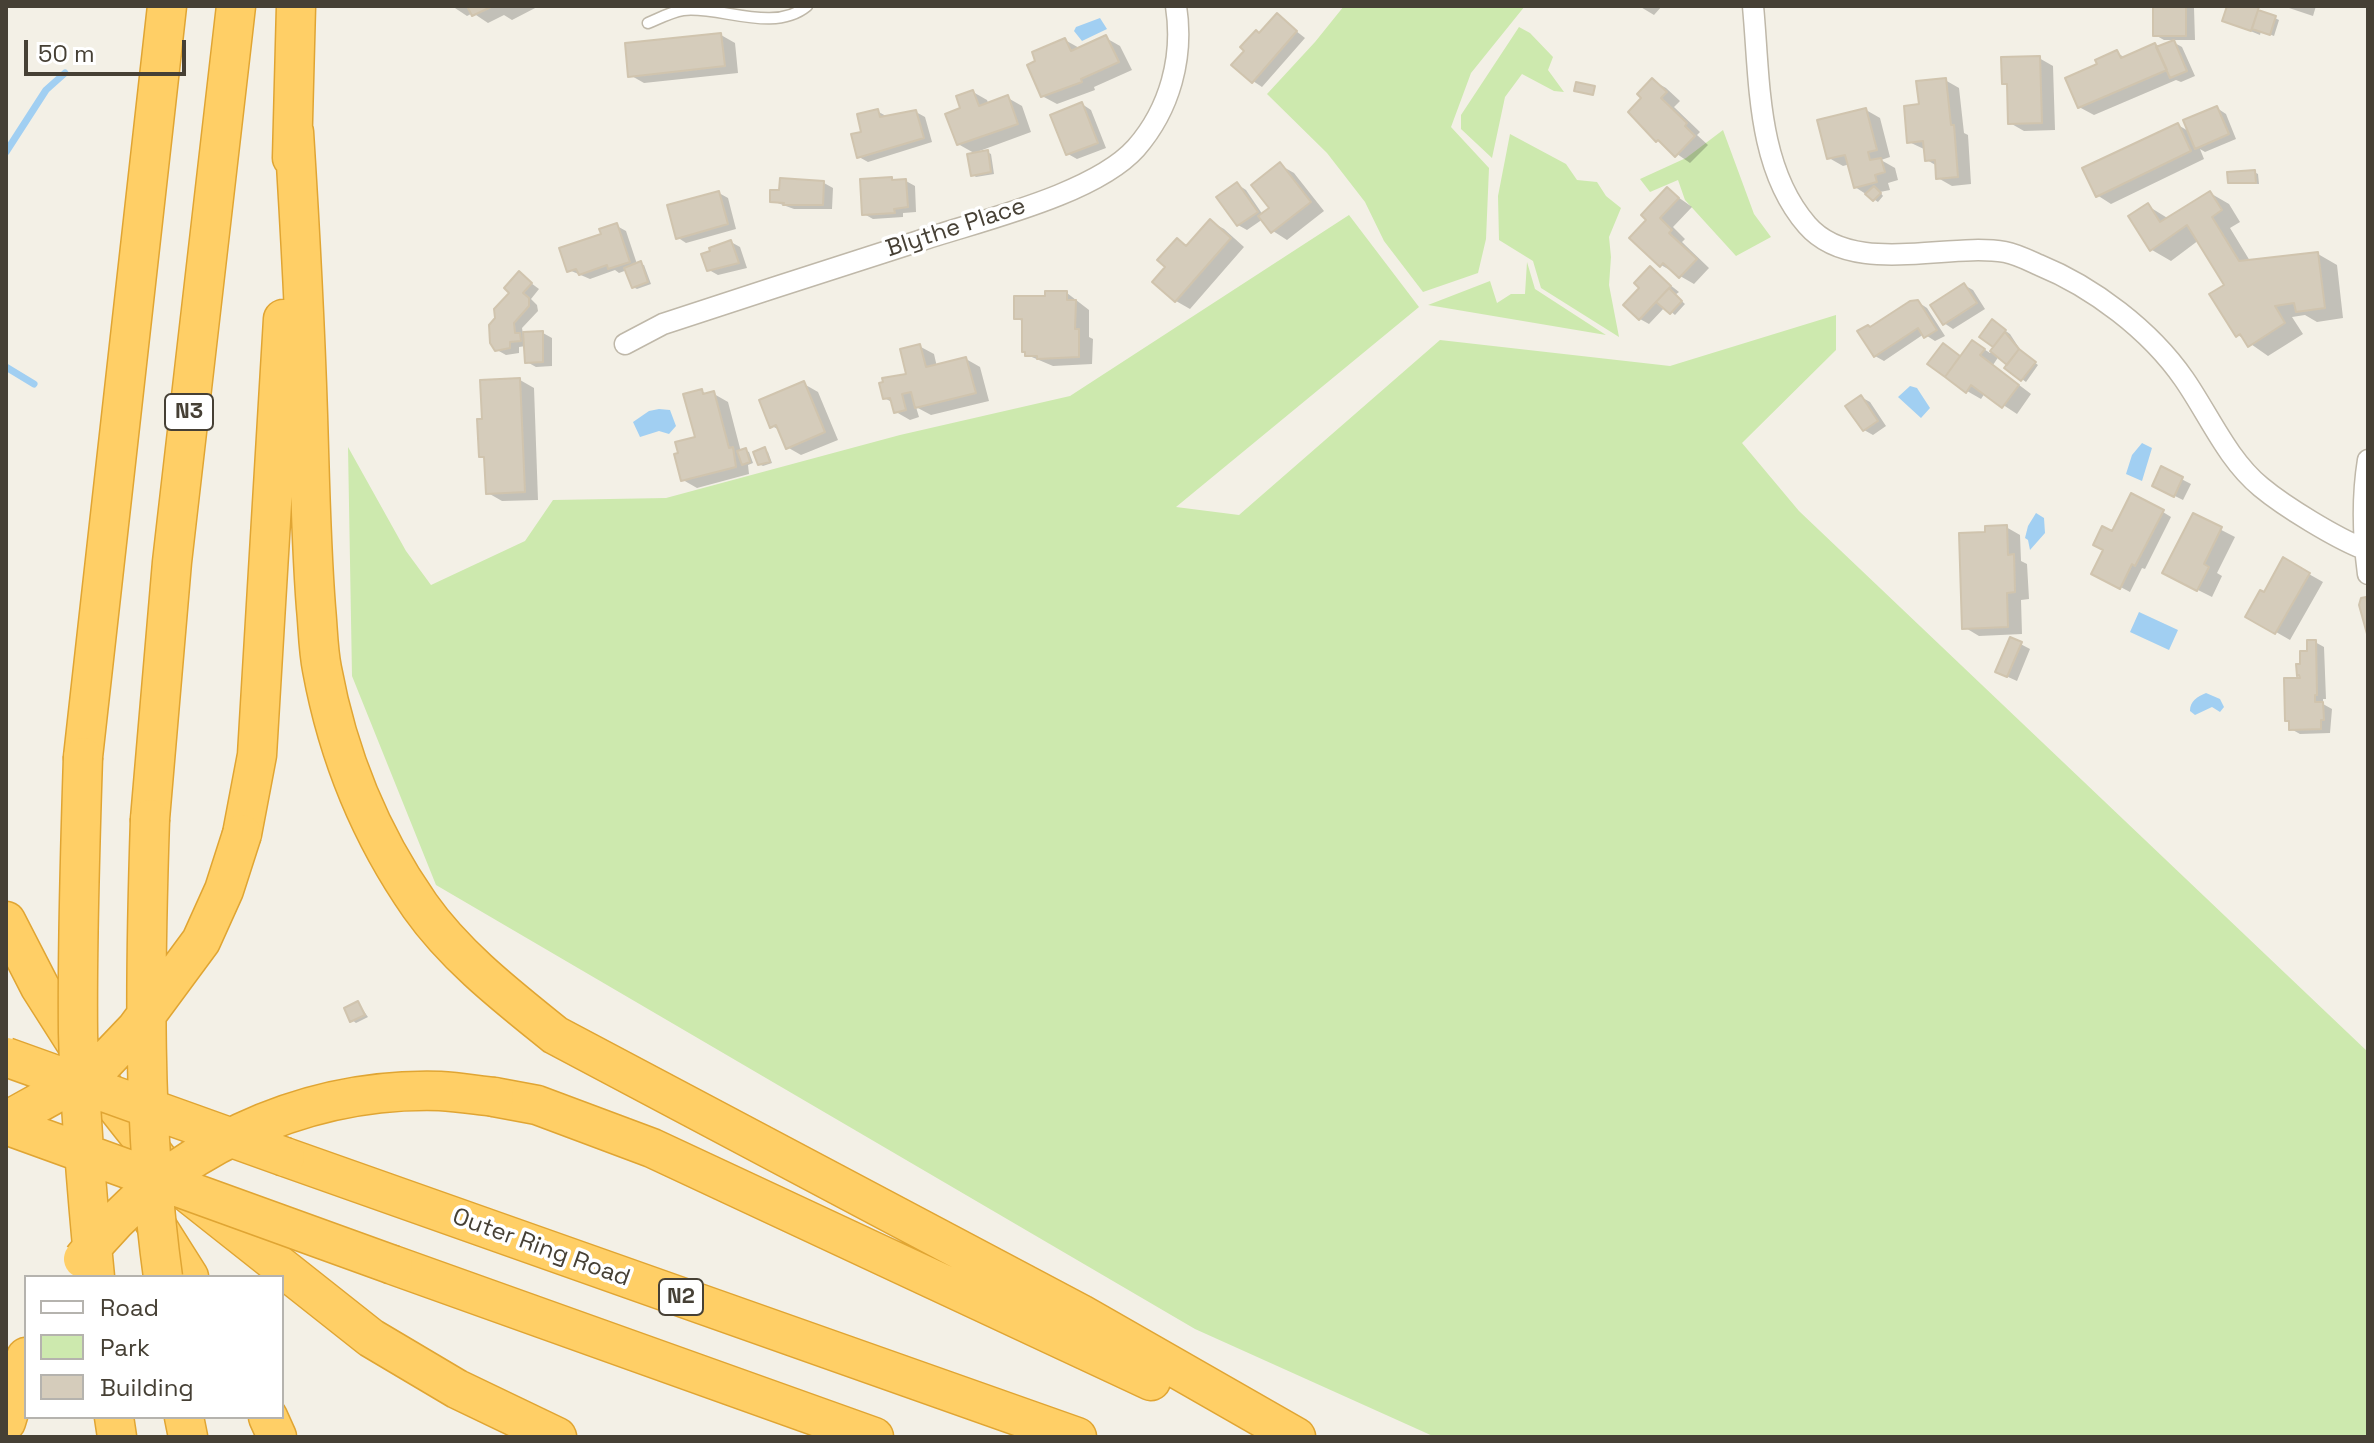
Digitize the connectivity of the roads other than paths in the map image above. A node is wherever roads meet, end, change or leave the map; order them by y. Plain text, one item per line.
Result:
1 (167, 6) edge
2 (236, 6) edge
3 (296, 6) edge
4 (807, 6) edge
5 (1176, 6) edge
6 (1753, 6) edge
7 (648, 23) dead end
8 (294, 132) junction
9 (625, 344) dead end
10 (2368, 460) edge
11 (2364, 549) junction
12 (2368, 574) edge
13 (6, 921) edge
14 (6, 1043) edge
15 (6, 1057) edge
16 (6, 1123) edge
17 (71, 1275) edge
18 (95, 1275) edge
19 (163, 1275) edge
20 (188, 1275) edge
21 (24, 1364) edge
22 (6, 1422) edge
23 (557, 1437) edge
24 (874, 1437) edge
25 (1077, 1437) edge
26 (1267, 1437) edge
27 (1296, 1437) edge

1 - 18 highway, bridge
2 - 19 highway, N3, bridge
3 - 8 highway
4 - 7 lane
5 - 9 street, Blythe Place
6 - 11 street
8 - 16 highway, bridge
8 - 27 highway
10 - 11 street
11 - 12 street
13 - 23 highway
14 - 20 highway
15 - 25 highway, Outer Ring Road / N2, bridge
16 - 24 highway, bridge
17 - 26 highway, bridge
21 - 22 highway

